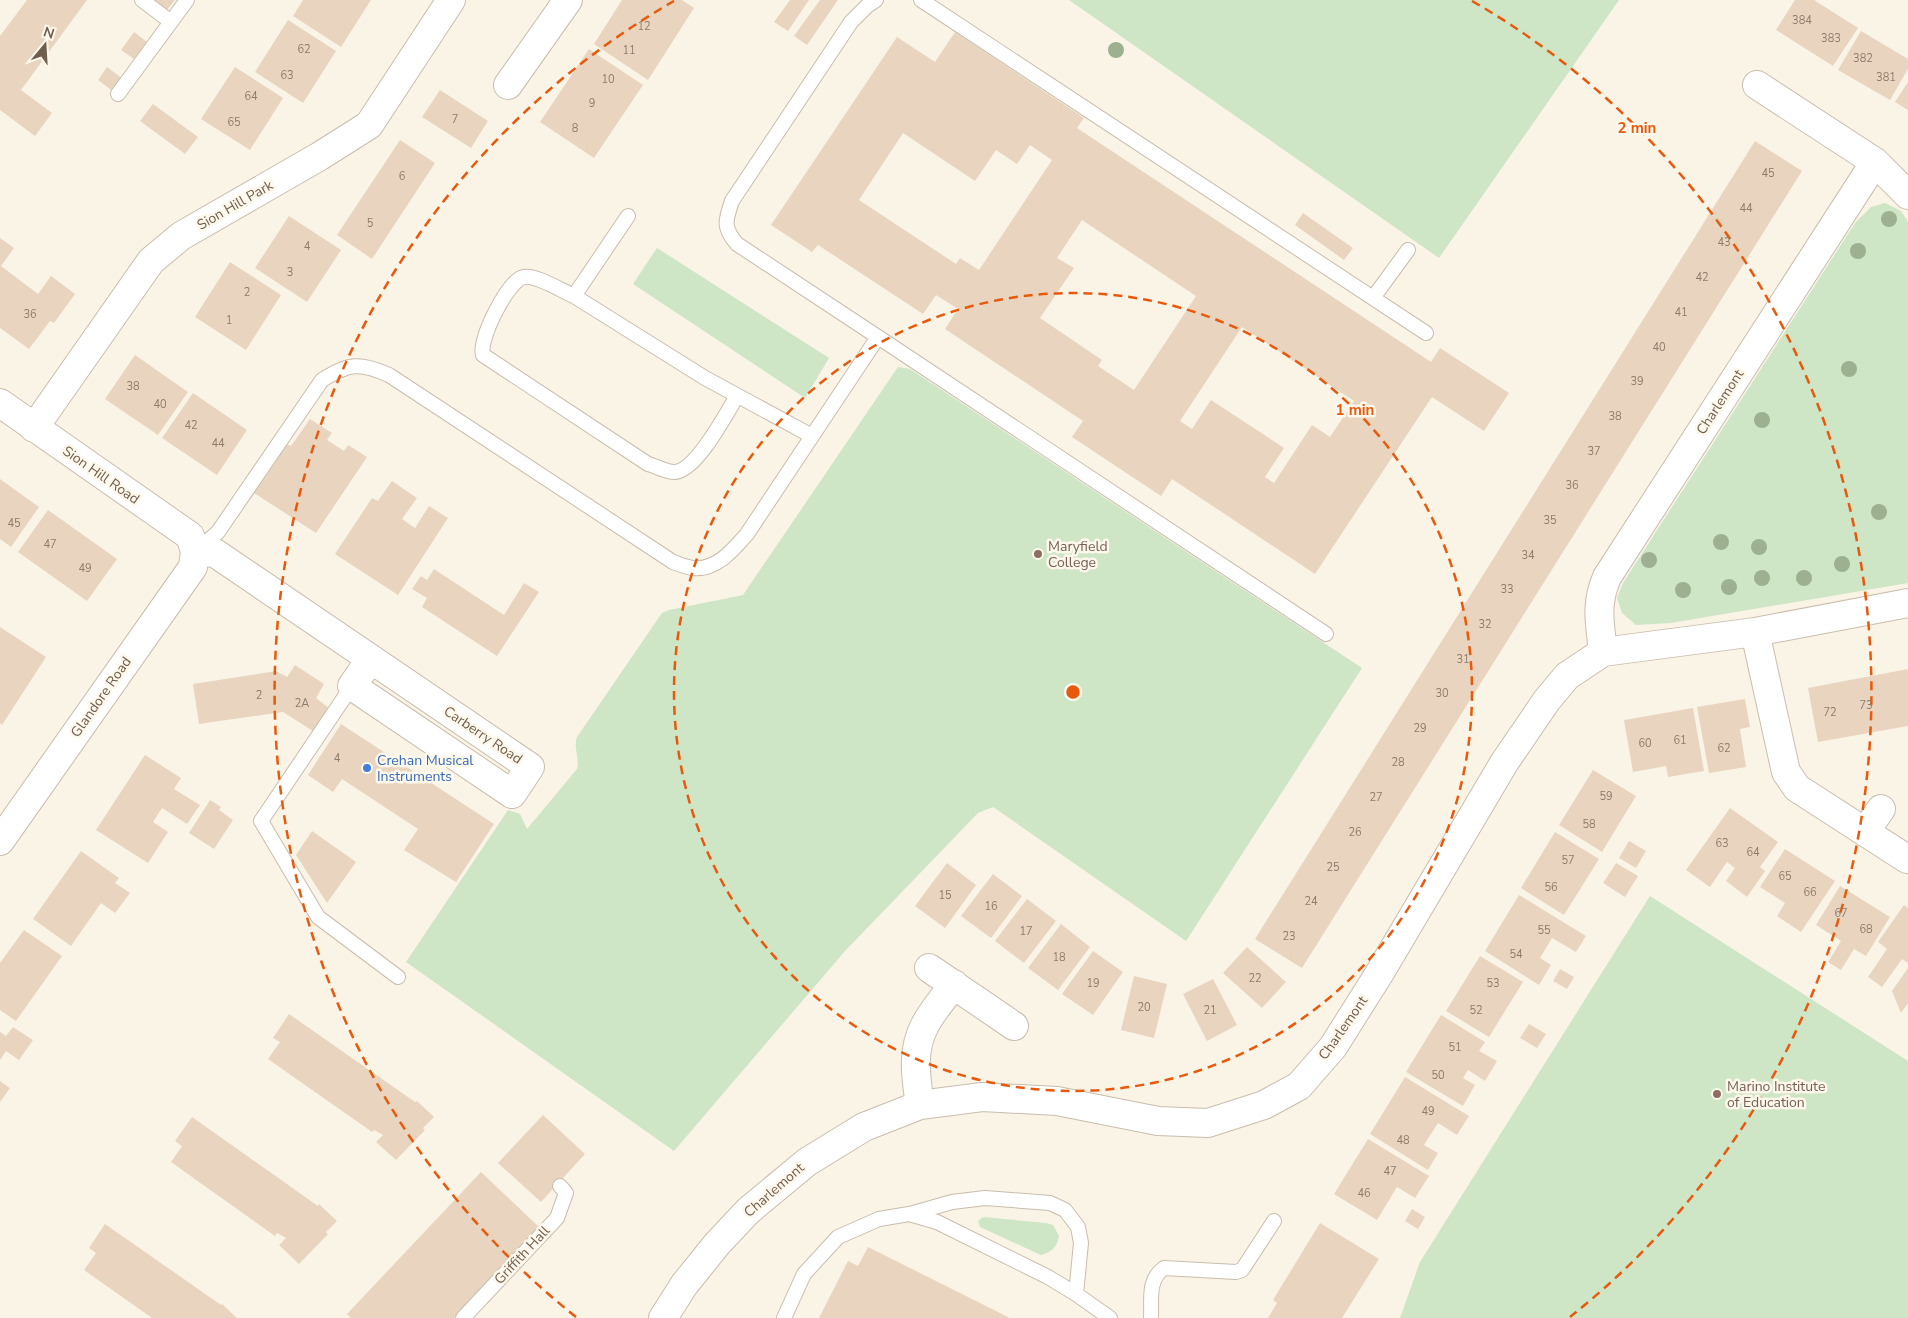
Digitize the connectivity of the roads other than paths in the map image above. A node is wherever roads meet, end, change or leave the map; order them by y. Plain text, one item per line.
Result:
1 (142, 0) edge
2 (187, 0) edge
3 (450, 0) edge
4 (568, 0) edge
5 (876, 0) edge
6 (921, 0) edge
7 (171, 22) junction
8 (508, 85) dead end
9 (1757, 85) dead end
10 (118, 94) dead end
11 (1875, 162) junction
12 (1908, 195) edge
13 (628, 216) dead end
14 (1408, 250) dead end
15 (574, 296) junction
16 (1373, 298) junction
17 (1426, 333) dead end
18 (878, 337) junction
19 (737, 396) junction
20 (0, 403) edge
21 (34, 428) junction
22 (812, 436) junction
23 (194, 551) junction
24 (1908, 603) edge
25 (1755, 632) junction
26 (1326, 634) dead end
27 (1603, 652) junction
28 (370, 660) junction
29 (352, 686) junction
30 (1881, 809) dead end
31 (1865, 832) junction
32 (0, 841) edge
33 (1907, 859) edge
34 (929, 968) dead end
35 (398, 977) dead end
36 (954, 984) junction
37 (1014, 1026) dead end
38 (920, 1105) junction
39 (560, 1186) dead end
40 (909, 1214) junction
41 (1274, 1221) dead end
42 (1076, 1294) junction
43 (463, 1318) edge
44 (662, 1318) edge
45 (784, 1318) edge
46 (1110, 1318) edge
47 (1151, 1318) edge

1 - 7 lane
2 - 7 lane
3 - 21 street, Sion Hill Park
4 - 8 street
5 - 18 lane
6 - 16 lane
7 - 10 lane
9 - 11 street
11 - 12 street
11 - 27 street, Charlemont
13 - 15 lane
14 - 16 lane
15 - 19 lane
15 - 19 lane
16 - 17 lane
18 - 22 lane
18 - 26 lane
19 - 22 lane
20 - 21 street, Sion Hill Road
21 - 23 street, Sion Hill Road
22 - 23 lane
23 - 28 street, Carberry Road
23 - 32 street, Glandore Road
24 - 25 street, Charlemont
25 - 27 street, Charlemont
25 - 31 street
27 - 38 street, Charlemont
28 - 29 street
28 - 29 street, Carberry Road
29 - 35 lane
30 - 31 street
31 - 33 street
34 - 36 street
36 - 37 street
36 - 38 street
38 - 44 street, Charlemont
39 - 43 lane, Griffith Hall
40 - 42 lane
40 - 42 lane
40 - 45 lane
41 - 47 lane
42 - 46 lane

